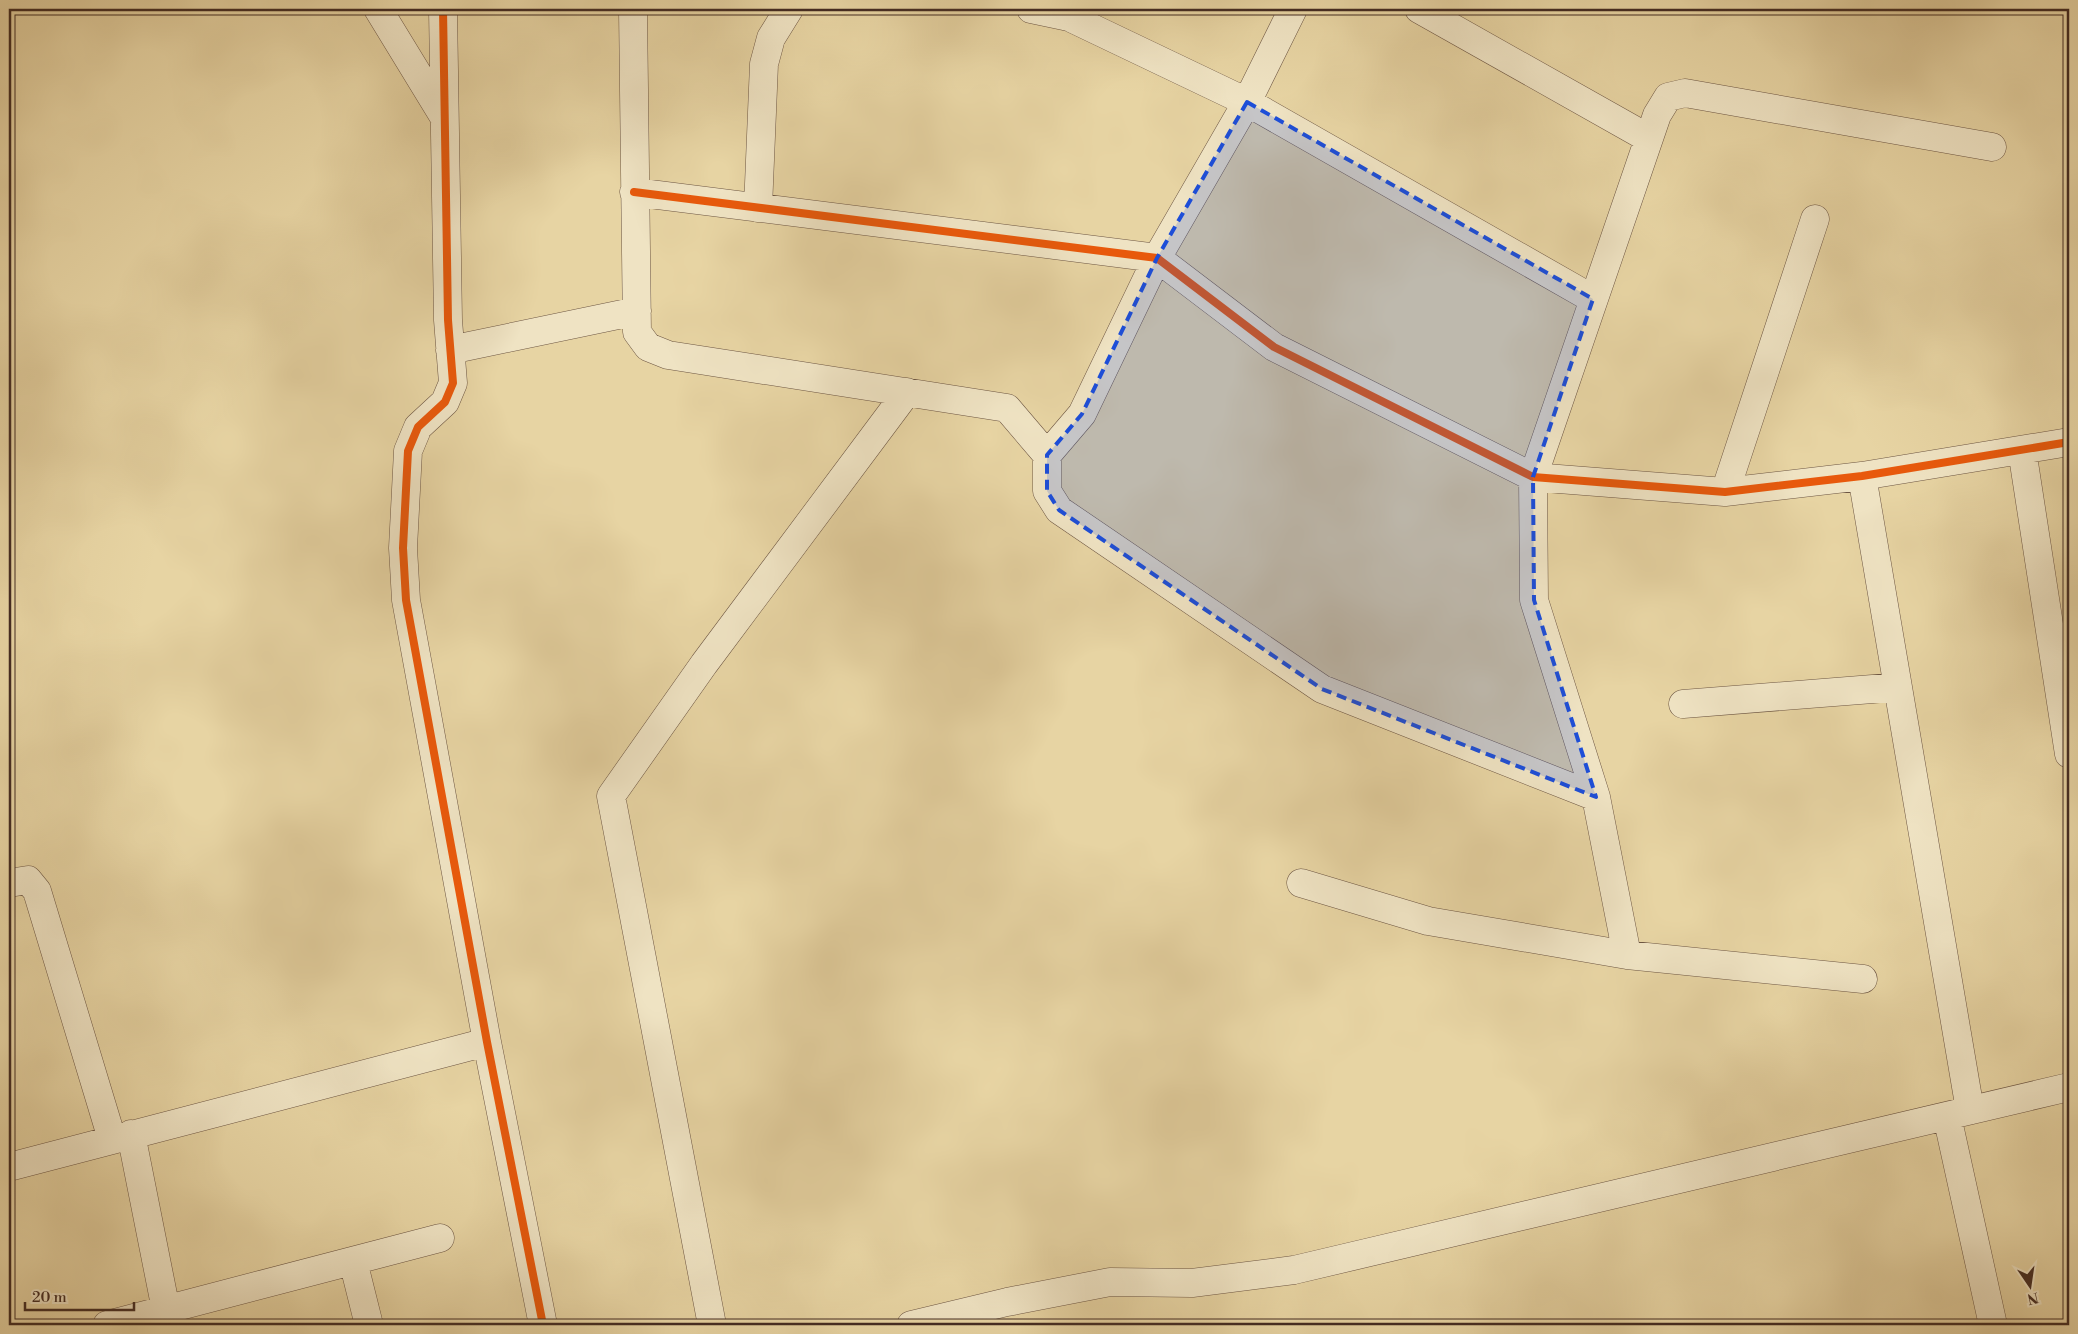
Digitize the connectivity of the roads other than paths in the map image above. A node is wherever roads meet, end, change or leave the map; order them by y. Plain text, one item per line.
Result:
1 (378, 9) edge
2 (443, 9) edge
3 (633, 9) edge
4 (789, 9) edge
5 (1031, 9) edge
6 (1293, 9) edge
7 (1419, 9) edge
8 (1246, 102) junction
9 (445, 118) junction
10 (1648, 138) junction
11 (1992, 147) dead end
12 (634, 192) junction
13 (758, 208) junction
14 (1815, 219) dead end
15 (1157, 258) junction
16 (1594, 299) junction
17 (637, 311) junction
18 (450, 350) junction
19 (907, 392) junction
20 (2069, 442) edge
21 (2022, 450) junction
22 (1046, 455) junction
23 (1862, 476) junction
24 (1533, 477) junction
25 (1725, 492) junction
26 (1898, 687) junction
27 (1683, 704) dead end
28 (2069, 754) edge
29 (1596, 797) junction
30 (9, 883) edge
31 (1301, 883) dead end
32 (1627, 955) junction
33 (1863, 979) dead end
34 (487, 1042) junction
35 (2069, 1087) edge
36 (1959, 1113) junction
37 (122, 1137) junction
38 (9, 1167) edge
39 (440, 1238) dead end
40 (353, 1261) junction
41 (167, 1317) edge
42 (107, 1325) edge
43 (369, 1325) edge
44 (543, 1325) edge
45 (712, 1325) edge
46 (911, 1325) edge
47 (1993, 1325) edge

1 - 9 street
2 - 9 street
3 - 12 street
4 - 13 street
5 - 8 street
6 - 8 street
7 - 10 street
8 - 15 street
8 - 16 street
9 - 18 street
10 - 11 street
10 - 16 street
12 - 13 street
12 - 17 street
13 - 15 street
14 - 25 street
15 - 22 street
15 - 24 street
16 - 24 street
17 - 18 street
17 - 19 street
18 - 34 street
19 - 22 street
19 - 45 street
20 - 21 street
21 - 23 street
21 - 28 street
22 - 29 street
23 - 25 street
23 - 26 street
24 - 25 street
24 - 29 street
26 - 27 street
26 - 36 street
29 - 32 street
30 - 37 street
31 - 32 street
32 - 33 street
34 - 37 street
34 - 44 street
35 - 36 street
36 - 46 street
36 - 47 street
37 - 38 street
37 - 41 street
39 - 40 street
40 - 41 street
40 - 43 street
41 - 42 street

